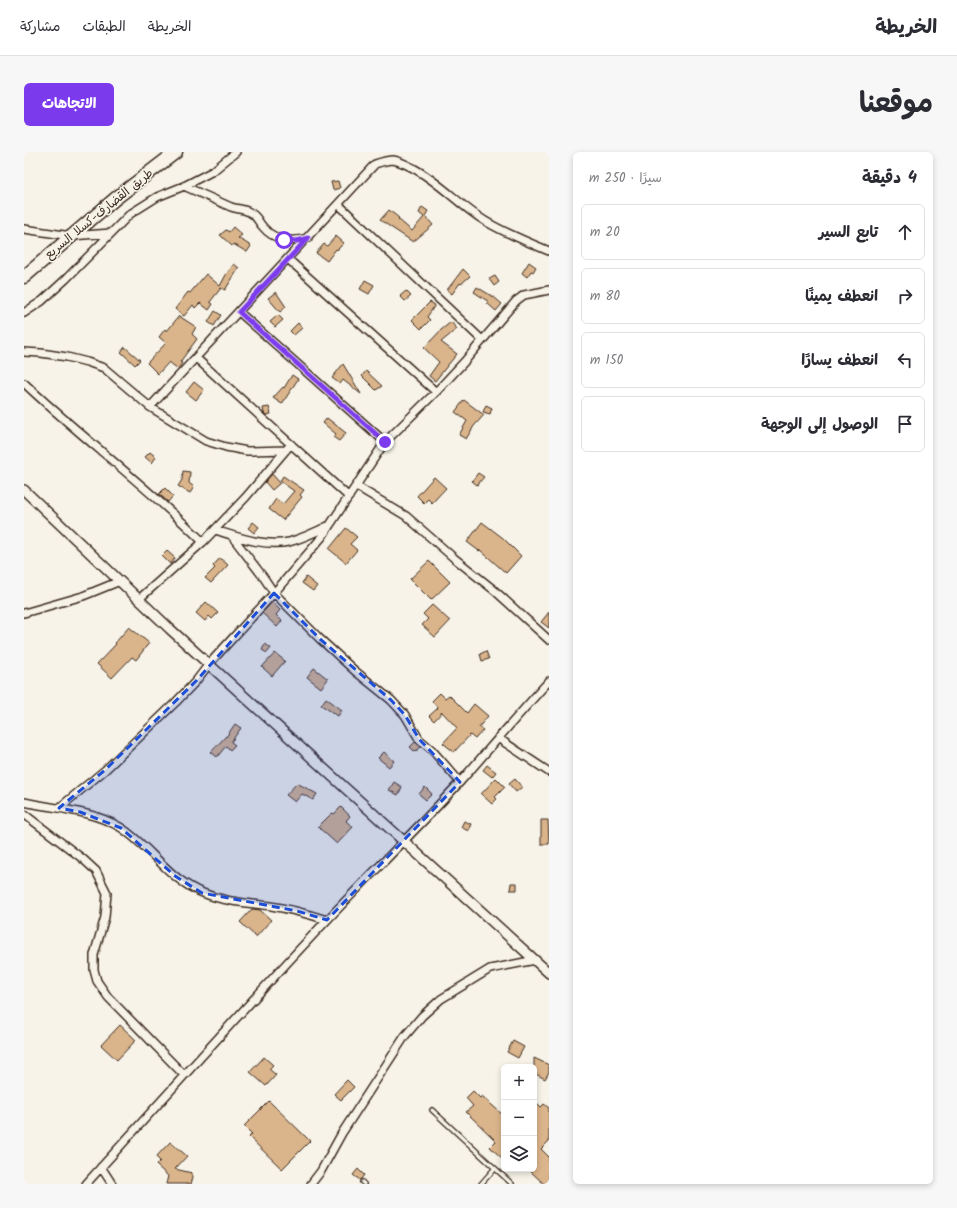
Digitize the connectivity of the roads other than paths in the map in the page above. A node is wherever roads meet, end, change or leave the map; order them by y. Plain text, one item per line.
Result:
1 (176, 152) edge
2 (236, 152) edge
3 (184, 186) junction
4 (338, 204) junction
5 (24, 229) edge
6 (111, 233) junction
7 (71, 236) junction
8 (308, 238) junction
9 (549, 251) edge
10 (288, 259) junction
11 (24, 277) edge
12 (549, 290) edge
13 (239, 312) junction
14 (24, 313) edge
15 (482, 340) junction
16 (24, 352) edge
17 (196, 358) junction
18 (24, 383) edge
19 (436, 392) junction
20 (150, 407) junction
21 (385, 442) junction
22 (289, 447) junction
23 (356, 486) junction
24 (24, 490) edge
25 (349, 497) junction
26 (331, 524) junction
27 (215, 530) junction
28 (231, 535) junction
29 (203, 542) junction
30 (120, 581) junction
31 (274, 593) junction
32 (139, 598) junction
33 (24, 613) edge
34 (549, 640) edge
35 (209, 664) junction
36 (549, 681) edge
37 (498, 738) junction
38 (547, 769) edge
39 (460, 782) junction
40 (24, 802) edge
41 (59, 808) junction
42 (24, 814) edge
43 (404, 842) junction
44 (327, 920) junction
45 (535, 960) junction
46 (549, 973) edge
47 (184, 1075) junction
48 (432, 1110) dead end
49 (101, 1167) junction
50 (495, 1168) junction
51 (86, 1184) edge
52 (112, 1184) edge
53 (311, 1184) edge
54 (480, 1184) edge
55 (512, 1184) edge

1 - 7 highway, طريق القضارف-كسلا السريع
2 - 3 street
3 - 6 street
3 - 8 street
4 - 8 street
4 - 9 street
4 - 15 street
5 - 7 street
6 - 7 street
6 - 14 street
7 - 11 highway, طريق القضارف-كسلا السريع
8 - 10 street
10 - 13 street
10 - 19 street
12 - 15 street
13 - 17 street
13 - 21 street
15 - 19 street
16 - 20 street
17 - 20 street
17 - 22 street
18 - 29 street
19 - 21 street
20 - 22 street
21 - 23 street
22 - 25 street
22 - 27 street
23 - 25 street
23 - 34 street
24 - 30 street
25 - 26 street
26 - 28 street
26 - 31 street
27 - 28 street
27 - 29 street
28 - 31 street
29 - 32 street
30 - 32 street
30 - 33 street
31 - 35 street
31 - 39 street
32 - 35 street
35 - 41 street
35 - 43 street
36 - 37 street
37 - 38 street
37 - 39 street
39 - 43 street
40 - 41 street
41 - 44 street
42 - 47 street
43 - 44 street
43 - 45 street
44 - 47 street
45 - 46 street
45 - 53 street
47 - 49 street
48 - 50 lane
49 - 51 street
49 - 52 street
50 - 54 lane
50 - 55 lane

